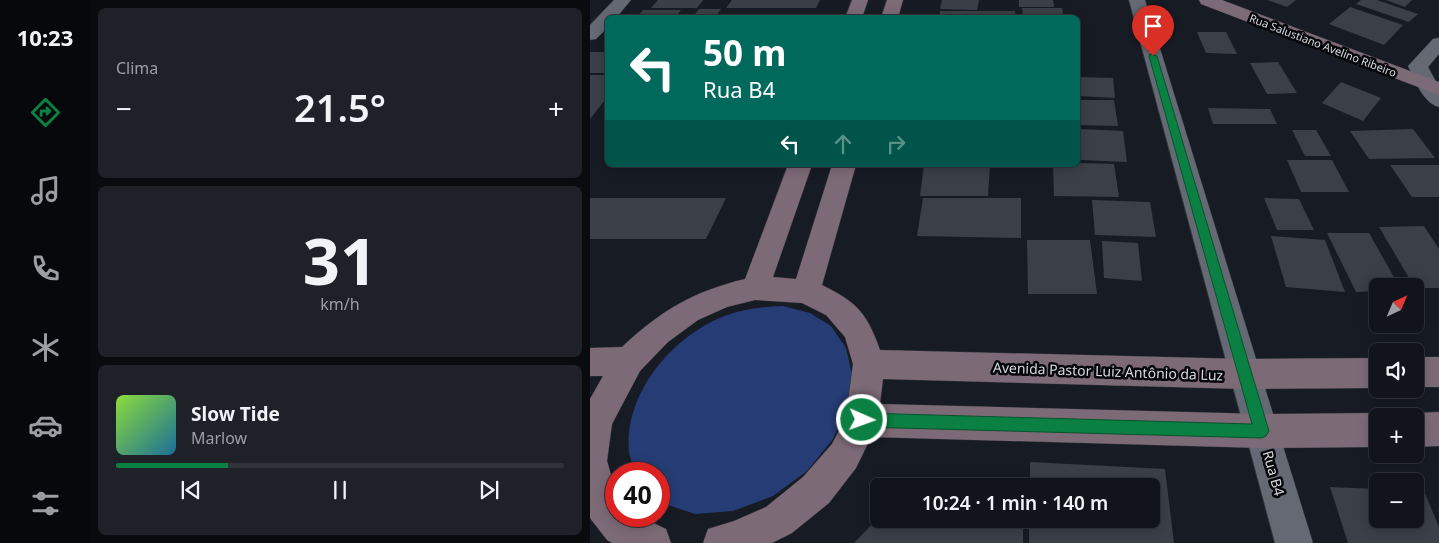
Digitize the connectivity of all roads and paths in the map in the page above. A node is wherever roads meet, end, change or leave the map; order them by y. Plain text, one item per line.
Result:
1 (623, 0) edge
2 (860, 0) edge
3 (895, 0) edge
4 (1137, 0) edge
5 (1207, 0) edge
6 (609, 15) edge
7 (854, 15) edge
8 (890, 15) edge
9 (605, 19) edge
10 (590, 35) edge
11 (1439, 43) edge
12 (1433, 87) edge
13 (1439, 101) edge
14 (799, 167) edge
15 (843, 167) edge
16 (755, 288) junction
17 (806, 291) junction
18 (629, 361) junction
19 (590, 362) edge
20 (869, 364) junction
21 (1424, 372) edge
22 (1439, 372) edge
23 (1369, 373) edge
24 (1244, 374) junction
25 (862, 420) junction
26 (593, 422) edge
27 (1439, 429) edge
28 (1369, 430) edge
29 (1424, 430) edge
30 (1262, 431) junction
31 (590, 461) edge
32 (731, 542) edge
33 (652, 543) edge
34 (1294, 543) edge

1 - 6 street
2 - 7 street
3 - 8 street
4 - 24 street, Rua B4
5 - 12 street, Rua Salustiano Avelino Ribeiro
9 - 10 street
11 - 12 street
12 - 13 street
14 - 16 street
15 - 17 street
16 - 17 street
16 - 18 street
17 - 20 street
18 - 19 street
18 - 26 street
20 - 24 street, Avenida Pastor Luiz Antônio da Luz
20 - 25 street
21 - 22 street
23 - 24 street, Avenida Pastor Luiz Antônio da Luz
24 - 30 street, Rua B4
25 - 30 street
25 - 32 street
26 - 31 street
27 - 29 street
28 - 30 street
30 - 34 street, Rua B4
31 - 33 street

